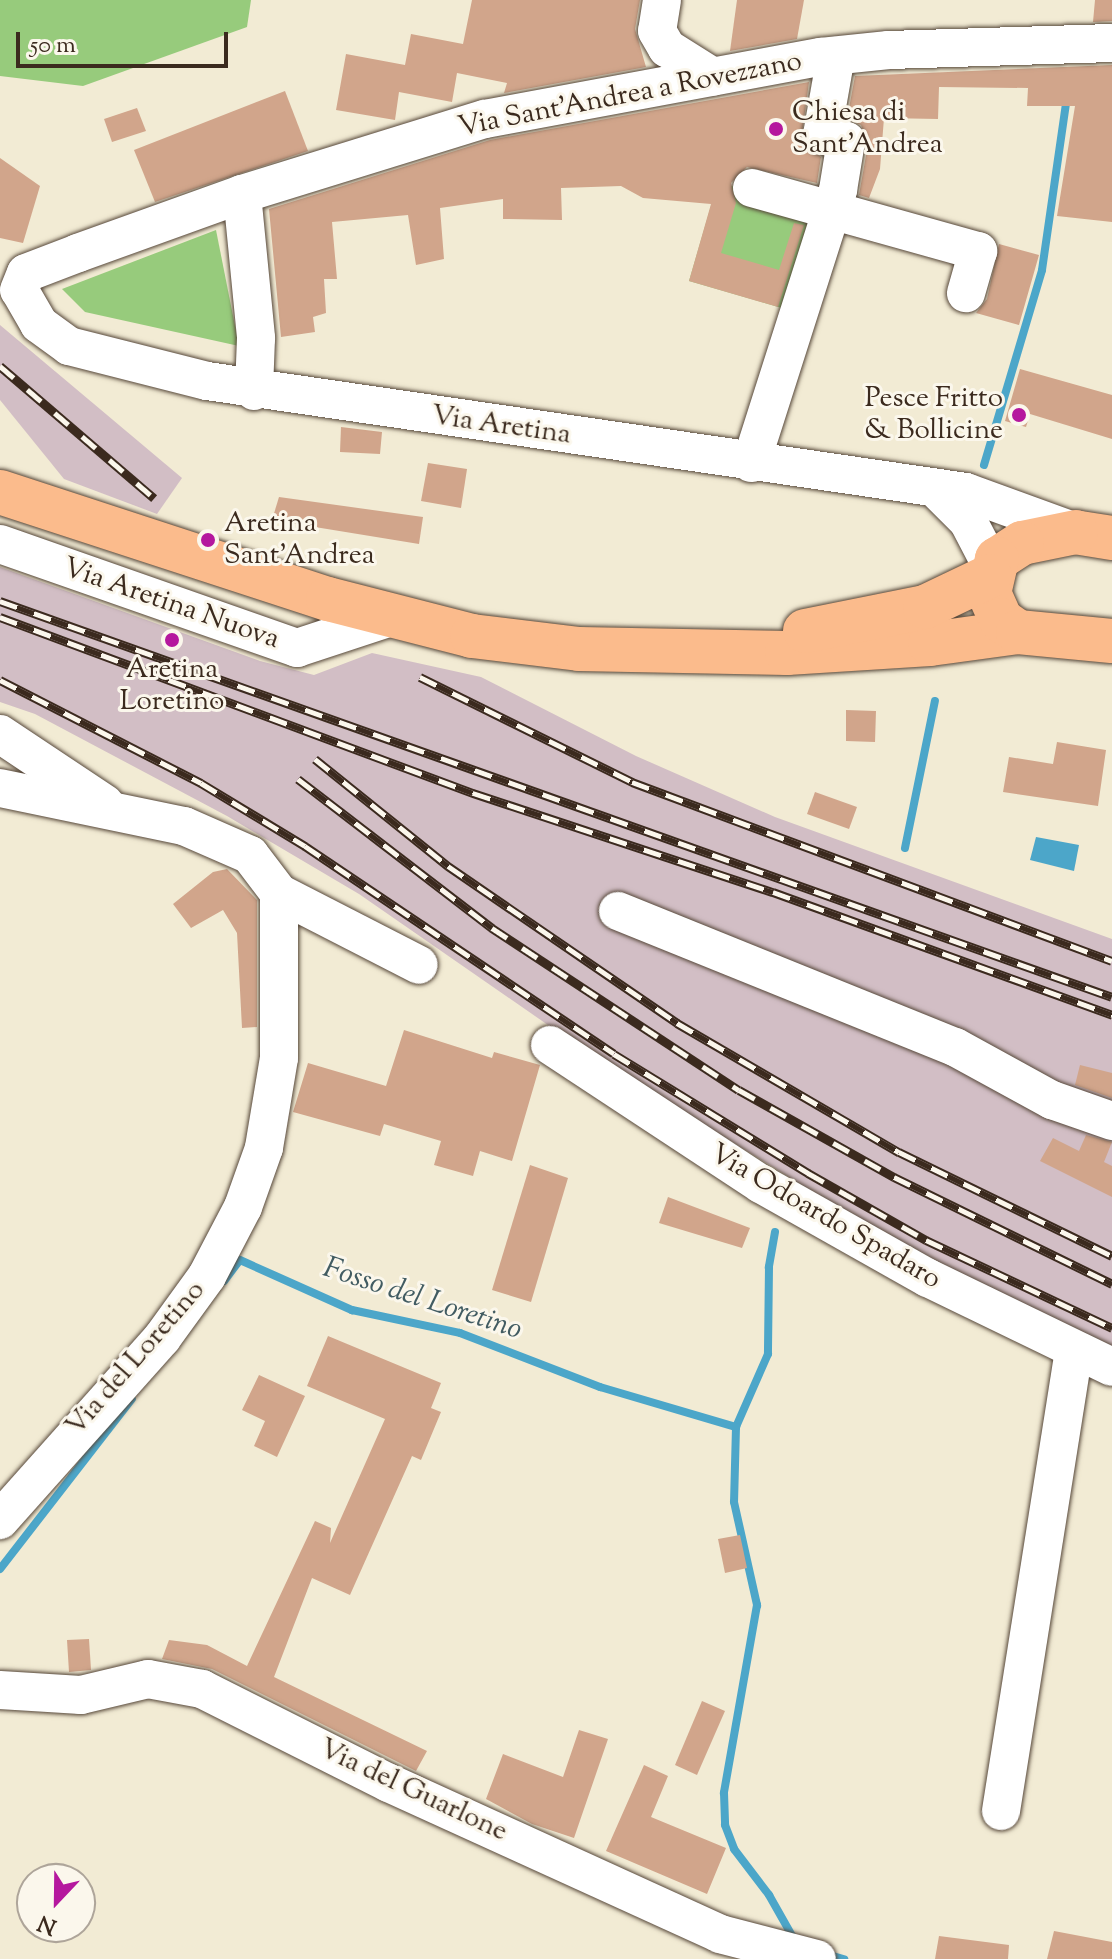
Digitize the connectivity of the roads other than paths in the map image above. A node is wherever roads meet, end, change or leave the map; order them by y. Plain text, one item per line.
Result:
1 (662, 0) edge
2 (1112, 43) edge
3 (836, 56) junction
4 (713, 77) junction
5 (752, 188) dead end
6 (242, 194) junction
7 (832, 210) junction
8 (966, 293) dead end
9 (69, 346) joint
10 (254, 391) junction
11 (751, 463) junction
12 (936, 489) junction
13 (0, 492) edge
14 (1094, 535) edge
15 (0, 544) edge
16 (991, 572) junction
17 (388, 618) junction
18 (1018, 632) junction
19 (1112, 641) edge
20 (741, 650) junction
21 (0, 734) edge
22 (0, 788) edge
23 (120, 814) junction
24 (279, 893) junction
25 (618, 911) dead end
26 (419, 965) dead end
27 (550, 1045) dead end
28 (1112, 1121) edge
29 (1074, 1352) junction
30 (1112, 1367) edge
31 (0, 1520) edge
32 (0, 1690) edge
33 (1001, 1811) dead end
34 (813, 1959) edge

1 - 4 street
2 - 3 street, Via Sant'Andrea a Rovezzano
3 - 4 street, Via Sant'Andrea a Rovezzano
3 - 7 street
4 - 6 street, Via Sant'Andrea a Rovezzano
5 - 7 street
6 - 9 street, Via Sant'Andrea a Rovezzano
6 - 10 street
7 - 8 street
7 - 11 street
9 - 10 street, Via Aretina
10 - 11 street, Via Aretina
11 - 12 street, Via Aretina
12 - 14 street, Via Aretina
12 - 16 street
13 - 17 main road, Via Aretina Nuova
14 - 16 main road, Via Aretina Nuova
15 - 17 street, Via Aretina Nuova
16 - 18 main road
16 - 20 main road, Via Aretina Nuova
17 - 20 main road, Via Aretina Nuova
18 - 19 main road, Via Aretina Nuova
18 - 20 main road, Via Aretina Nuova
21 - 23 street
22 - 23 street
23 - 24 street
24 - 26 street
24 - 31 street, Via del Loretino
25 - 28 street
27 - 29 street, Via Odoardo Spadaro
29 - 30 street, Via Odoardo Spadaro
29 - 33 street
32 - 34 street, Via del Guarlone

